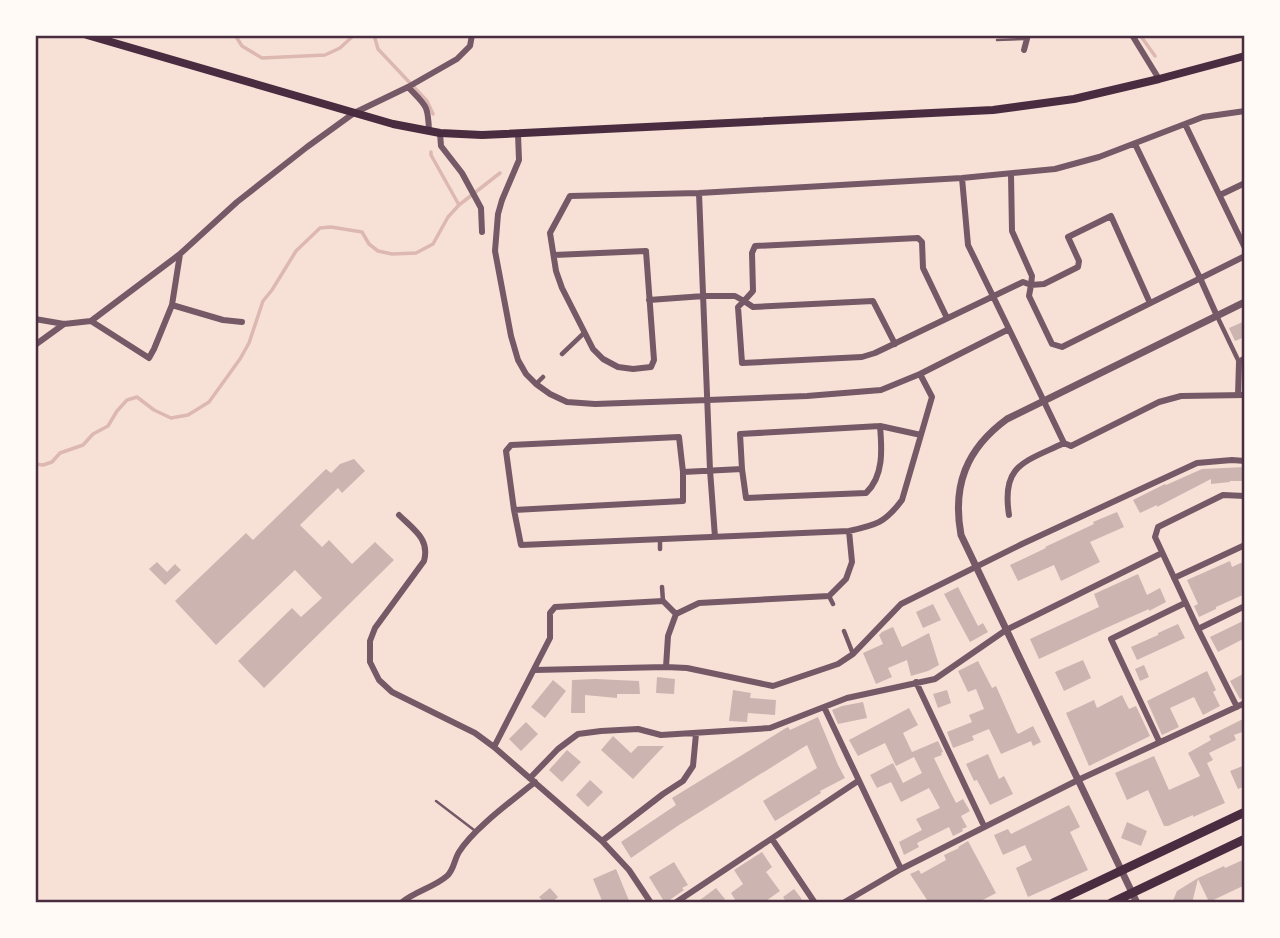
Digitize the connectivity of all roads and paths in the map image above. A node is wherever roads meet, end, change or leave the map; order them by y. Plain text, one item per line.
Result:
1 (87, 35) edge
2 (472, 35) edge
3 (1132, 35) edge
4 (1027, 37) edge
5 (997, 40) dead end
6 (1024, 50) dead end
7 (1245, 56) edge
8 (1160, 79) junction
9 (408, 88) junction
10 (1245, 111) edge
11 (354, 113) junction
12 (1185, 124) junction
13 (429, 131) junction
14 (440, 133) junction
15 (518, 134) junction
16 (1135, 144) junction
17 (1011, 174) junction
18 (962, 178) junction
19 (1245, 183) edge
20 (699, 193) junction
21 (1220, 195) junction
22 (482, 232) dead end
23 (1245, 248) edge
24 (180, 254) junction
25 (554, 255) junction
26 (1245, 256) edge
27 (1200, 278) junction
28 (1031, 285) junction
29 (704, 296) junction
30 (993, 297) junction
31 (649, 300) junction
32 (744, 301) junction
33 (1245, 302) edge
34 (1150, 303) junction
35 (172, 305) junction
36 (1217, 316) junction
37 (947, 318) junction
38 (35, 319) edge
39 (91, 321) junction
40 (242, 322) dead end
41 (64, 324) junction
42 (1009, 329) junction
43 (584, 333) junction
44 (895, 344) junction
45 (35, 345) edge
46 (562, 354) dead end
47 (1242, 360) edge
48 (920, 374) junction
49 (543, 377) dead end
50 (536, 384) junction
51 (1241, 395) edge
52 (708, 400) junction
53 (1042, 401) junction
54 (880, 426) junction
55 (921, 436) junction
56 (1064, 443) junction
57 (1245, 461) edge
58 (742, 468) junction
59 (710, 470) junction
60 (682, 472) junction
61 (1245, 496) edge
62 (514, 510) junction
63 (399, 515) dead end
64 (1009, 515) dead end
65 (849, 531) junction
66 (715, 537) junction
67 (660, 539) junction
68 (1245, 545) edge
69 (660, 549) dead end
70 (1162, 553) junction
71 (976, 567) junction
72 (1174, 578) junction
73 (662, 587) dead end
74 (830, 596) junction
75 (663, 601) junction
76 (1185, 603) junction
77 (833, 604) dead end
78 (1245, 606) edge
79 (676, 614) junction
80 (1198, 629) junction
81 (1006, 630) junction
82 (844, 631) dead end
83 (853, 654) junction
84 (666, 667) junction
85 (534, 670) junction
86 (916, 682) junction
87 (1245, 703) edge
88 (824, 707) junction
89 (1237, 707) junction
90 (696, 734) junction
91 (1159, 741) junction
92 (494, 747) junction
93 (532, 780) junction
94 (1078, 780) junction
95 (858, 781) junction
96 (436, 801) dead end
97 (1245, 812) edge
98 (984, 826) junction
99 (477, 832) junction
100 (772, 839) junction
101 (1245, 839) edge
102 (602, 841) junction
103 (901, 869) junction
104 (1121, 871) junction
105 (1135, 898) edge
106 (401, 903) edge
107 (651, 903) edge
108 (676, 903) edge
109 (815, 903) edge
110 (843, 903) edge
111 (1053, 903) edge
112 (1111, 903) edge

1 - 11 main road
2 - 9 street
3 - 8 street
4 - 5 lane
4 - 6 street
7 - 8 main road
8 - 15 main road
9 - 11 street
9 - 13 street
10 - 12 street
11 - 13 main road
11 - 24 street
12 - 16 street
12 - 21 street
13 - 14 main road
14 - 15 main road
14 - 22 street
15 - 50 street
16 - 17 street
16 - 27 street
17 - 18 street
17 - 28 street
18 - 20 street
18 - 30 street
19 - 21 street
20 - 25 street
20 - 29 street
21 - 23 street
24 - 35 street
24 - 39 street
25 - 31 street
25 - 43 street
26 - 27 street
27 - 34 street
27 - 36 street
28 - 30 street
28 - 34 street
28 - 34 street
29 - 31 street
29 - 32 street
29 - 52 street
30 - 37 street
30 - 42 street
31 - 43 street
32 - 37 street
32 - 44 street
32 - 44 street
33 - 36 street
35 - 39 street
35 - 40 street
36 - 47 street
36 - 53 street
37 - 44 street
38 - 41 street
39 - 41 street
41 - 45 street
42 - 48 street
42 - 53 street
43 - 46 street
47 - 51 street
48 - 52 street
48 - 55 street
49 - 50 street
50 - 52 street
51 - 56 street
52 - 59 street
53 - 56 street
53 - 71 street
54 - 55 street
54 - 58 street
54 - 58 street
55 - 65 street
56 - 64 street
57 - 71 street
58 - 59 street
59 - 60 street
59 - 66 street
60 - 62 street
60 - 62 street
61 - 70 street
62 - 67 street
63 - 92 street
65 - 66 street
65 - 74 street
66 - 67 street
67 - 69 street
68 - 72 street
70 - 72 street
70 - 81 street
71 - 81 street
71 - 83 street
72 - 76 street
73 - 75 street
74 - 77 street
74 - 79 street
75 - 79 street
75 - 85 street
76 - 80 street
76 - 91 street
78 - 80 street
79 - 84 street
80 - 89 street
81 - 86 street
81 - 94 street
82 - 83 street
83 - 84 street
84 - 85 street
85 - 92 street
86 - 88 street
86 - 98 street
87 - 89 street
88 - 90 street
88 - 95 street
89 - 91 street
90 - 93 street
90 - 102 street
91 - 94 street
92 - 93 street
93 - 99 street
93 - 102 street
94 - 98 street
94 - 104 street
95 - 100 street
95 - 103 street
96 - 99 lane
97 - 104 main road
98 - 103 street
99 - 106 street
100 - 108 street
100 - 109 street
101 - 105 main road
102 - 107 street
103 - 110 street
104 - 105 street
104 - 111 main road
105 - 112 main road

